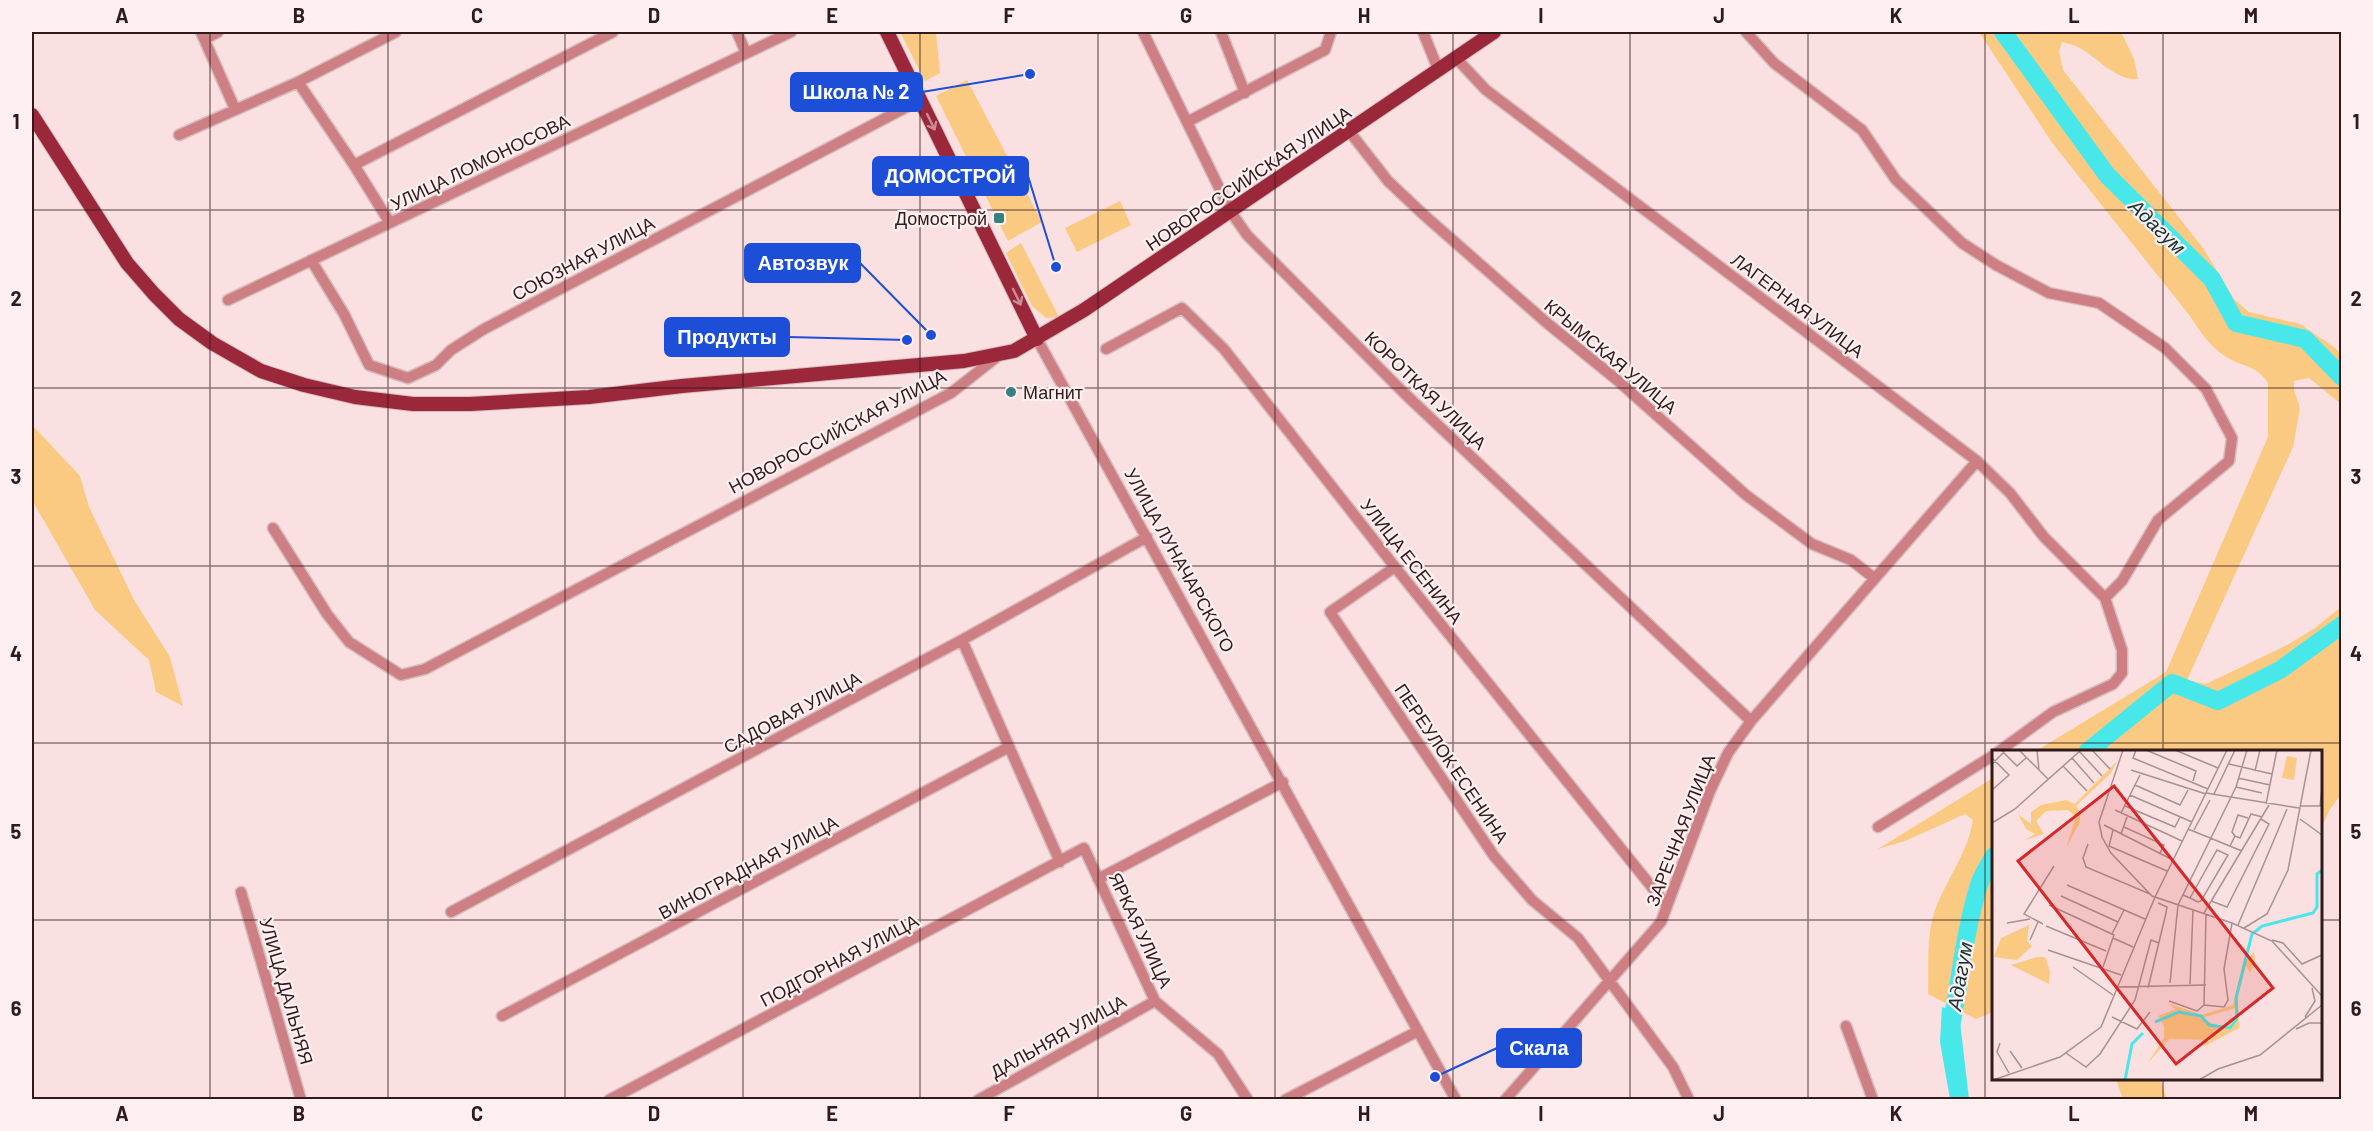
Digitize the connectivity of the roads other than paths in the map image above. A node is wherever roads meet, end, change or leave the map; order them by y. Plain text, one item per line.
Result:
1 (218, 32) edge
2 (396, 32) edge
3 (613, 32) edge
4 (737, 32) edge
5 (791, 32) edge
6 (887, 32) edge
7 (1143, 32) edge
8 (1221, 32) edge
9 (1331, 32) edge
10 (1423, 32) edge
11 (1494, 32) edge
12 (1746, 32) edge
13 (203, 35) edge
14 (746, 53) junction
15 (1455, 57) junction
16 (1438, 69) junction
17 (298, 81) junction
18 (1245, 93) junction
19 (921, 100) junction
20 (235, 109) junction
21 (32, 116) edge
22 (1187, 122) junction
23 (1349, 131) junction
24 (179, 135) dead end
25 (354, 165) junction
26 (1231, 212) junction
27 (390, 223) junction
28 (311, 260) junction
29 (228, 300) dead end
30 (1037, 339) junction
31 (1106, 349) dead end
32 (998, 356) junction
33 (1977, 461) junction
34 (273, 528) dead end
35 (1147, 537) junction
36 (1395, 567) junction
37 (1874, 578) junction
38 (2105, 597) junction
39 (962, 640) junction
40 (1751, 720) junction
41 (1009, 747) junction
42 (2001, 750) edge
43 (1992, 755) edge
44 (1283, 782) junction
45 (1878, 827) dead end
46 (1084, 849) joint
47 (1060, 862) junction
48 (1098, 879) junction
49 (241, 892) dead end
50 (1667, 906) junction
51 (451, 912) dead end
52 (1610, 982) junction
53 (1155, 1000) junction
54 (502, 1016) dead end
55 (1846, 1026) dead end
56 (1418, 1031) junction
57 (301, 1100) edge
58 (609, 1100) edge
59 (978, 1100) edge
60 (1248, 1100) edge
61 (1285, 1100) edge
62 (1456, 1100) edge
63 (1505, 1100) edge
64 (1689, 1100) edge
65 (1873, 1100) edge

1 - 13 street
2 - 17 street
3 - 25 street
4 - 14 street
5 - 14 street, УЛИЦА ЛОМОНОСОВА
6 - 19 main road, УЛИЦА ЛУНАЧАРСКОГО
7 - 22 street, КОРОТКАЯ УЛИЦА
8 - 18 street
9 - 18 street
10 - 16 street
11 - 15 main road, НОВОРОССИЙСКАЯ УЛИЦА
12 - 38 street
13 - 20 street
14 - 27 street, УЛИЦА ЛОМОНОСОВА
15 - 16 main road, НОВОРОССИЙСКАЯ УЛИЦА
15 - 33 street, ЛАГЕРНАЯ УЛИЦА
16 - 23 main road, НОВОРОССИЙСКАЯ УЛИЦА
17 - 20 street
17 - 25 street
18 - 22 street
19 - 28 street, СОЮЗНАЯ УЛИЦА
19 -> 30 main road, УЛИЦА ЛУНАЧАРСКОГО
20 - 24 street
21 - 32 main road
22 - 26 street, КОРОТКАЯ УЛИЦА
23 - 26 main road, НОВОРОССИЙСКАЯ УЛИЦА
23 - 37 street, КРЫМСКАЯ УЛИЦА
25 - 27 street
26 - 30 main road, НОВОРОССИЙСКАЯ УЛИЦА
26 - 40 street, КОРОТКАЯ УЛИЦА
27 - 28 street, УЛИЦА ЛОМОНОСОВА
28 - 29 street, УЛИЦА ЛОМОНОСОВА
30 - 32 main road, НОВОРОССИЙСКАЯ УЛИЦА
30 - 35 street, УЛИЦА ЛУНАЧАРСКОГО
31 - 36 street, УЛИЦА ЕСЕНИНА
32 - 34 street, НОВОРОССИЙСКАЯ УЛИЦА
33 - 37 street, ЗАРЕЧНАЯ УЛИЦА
33 - 38 street, ЛАГЕРНАЯ УЛИЦА
35 - 39 street, САДОВАЯ УЛИЦА
35 - 44 street, УЛИЦА ЛУНАЧАРСКОГО
36 - 50 street, УЛИЦА ЕСЕНИНА
36 - 52 street, ПЕРЕУЛОК ЕСЕНИНА
37 - 40 street, ЗАРЕЧНАЯ УЛИЦА
38 - 42 street
39 - 41 street
39 - 51 street, САДОВАЯ УЛИЦА
40 - 50 street, ЗАРЕЧНАЯ УЛИЦА
41 - 47 street
41 - 54 street, ВИНОГРАДНАЯ УЛИЦА
43 - 45 street
44 - 48 street
44 - 56 street, УЛИЦА ЛУНАЧАРСКОГО
46 - 47 street, ПОДГОРНАЯ УЛИЦА
46 - 48 street, ЯРКАЯ УЛИЦА
47 - 58 street, ПОДГОРНАЯ УЛИЦА
48 - 53 street, ЯРКАЯ УЛИЦА
49 - 57 street, УЛИЦА ДАЛЬНЯЯ
50 - 52 street, ЗАРЕЧНАЯ УЛИЦА
52 - 63 street, ЗАРЕЧНАЯ УЛИЦА
52 - 64 street
53 - 59 street, ДАЛЬНЯЯ УЛИЦА
53 - 60 street, ЯРКАЯ УЛИЦА
55 - 65 street
56 - 61 street
56 - 62 street, УЛИЦА ЛУНАЧАРСКОГО

